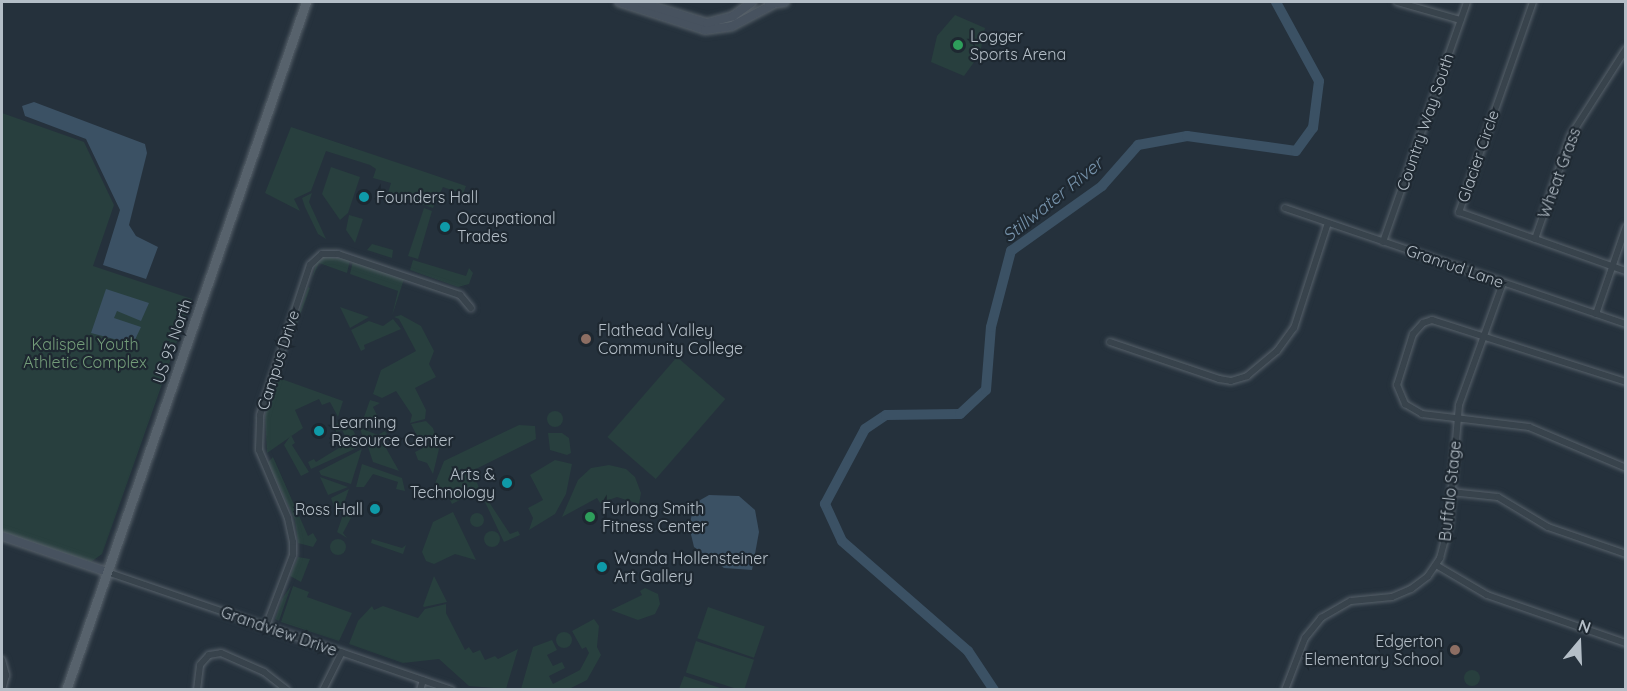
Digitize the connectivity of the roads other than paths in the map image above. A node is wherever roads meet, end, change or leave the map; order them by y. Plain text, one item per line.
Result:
1 (306, 2) edge
2 (619, 2) edge
3 (639, 2) edge
4 (752, 2) edge
5 (785, 2) edge
6 (1396, 2) edge
7 (1467, 2) edge
8 (1533, 2) edge
9 (768, 3) edge
10 (1460, 20) junction
11 (1626, 49) edge
12 (1285, 208) dead end
13 (1328, 223) junction
14 (1626, 227) edge
15 (1535, 239) junction
16 (1383, 242) junction
17 (1612, 267) junction
18 (1626, 271) edge
19 (1503, 283) junction
20 (471, 308) dead end
21 (1596, 314) junction
22 (1626, 324) edge
23 (1484, 336) junction
24 (1110, 342) dead end
25 (1626, 382) edge
26 (1457, 419) junction
27 (1626, 468) edge
28 (1451, 492) junction
29 (2, 536) edge
30 (1626, 554) edge
31 (1436, 565) junction
32 (107, 572) junction
33 (266, 626) junction
34 (1626, 643) edge
35 (342, 652) junction
36 (2, 660) edge
37 (423, 680) junction
38 (2, 690) edge
39 (66, 690) edge
40 (197, 690) edge
41 (287, 690) edge
42 (323, 690) edge
43 (420, 690) edge
44 (451, 690) edge
45 (1285, 690) edge

1 - 32 main road, US 93 North
2 - 9 main road
3 - 4 main road
5 - 9 main road
6 - 10 street
7 - 10 street, Country Way South
8 - 15 street, Glacier Circle
10 - 16 street, Country Way South
11 - 15 street, Wheat Grass
12 - 13 street, Granrud Lane
13 - 16 street, Granrud Lane
13 - 24 street
14 - 17 street
15 - 17 street, Glacier Circle
16 - 19 street, Granrud Lane
17 - 18 street, Glacier Circle
17 - 21 street
19 - 21 street, Granrud Lane
19 - 23 street, Buffalo Stage
20 - 33 street, Campus Drive
21 - 22 street, Granrud Lane
23 - 25 street
23 - 26 street, Buffalo Stage
23 - 26 street
26 - 27 street
26 - 28 street, Buffalo Stage
28 - 30 street
28 - 31 street, Buffalo Stage
29 - 32 main road
31 - 34 street
31 - 45 street, Buffalo Stage
32 - 33 street, Grandview Drive
32 - 39 main road, US 93 North
33 - 35 street, Grandview Drive
35 - 37 street, Grandview Drive
35 - 42 street
36 - 38 street
37 - 43 street
37 - 44 street, Grandview Drive
40 - 41 street

